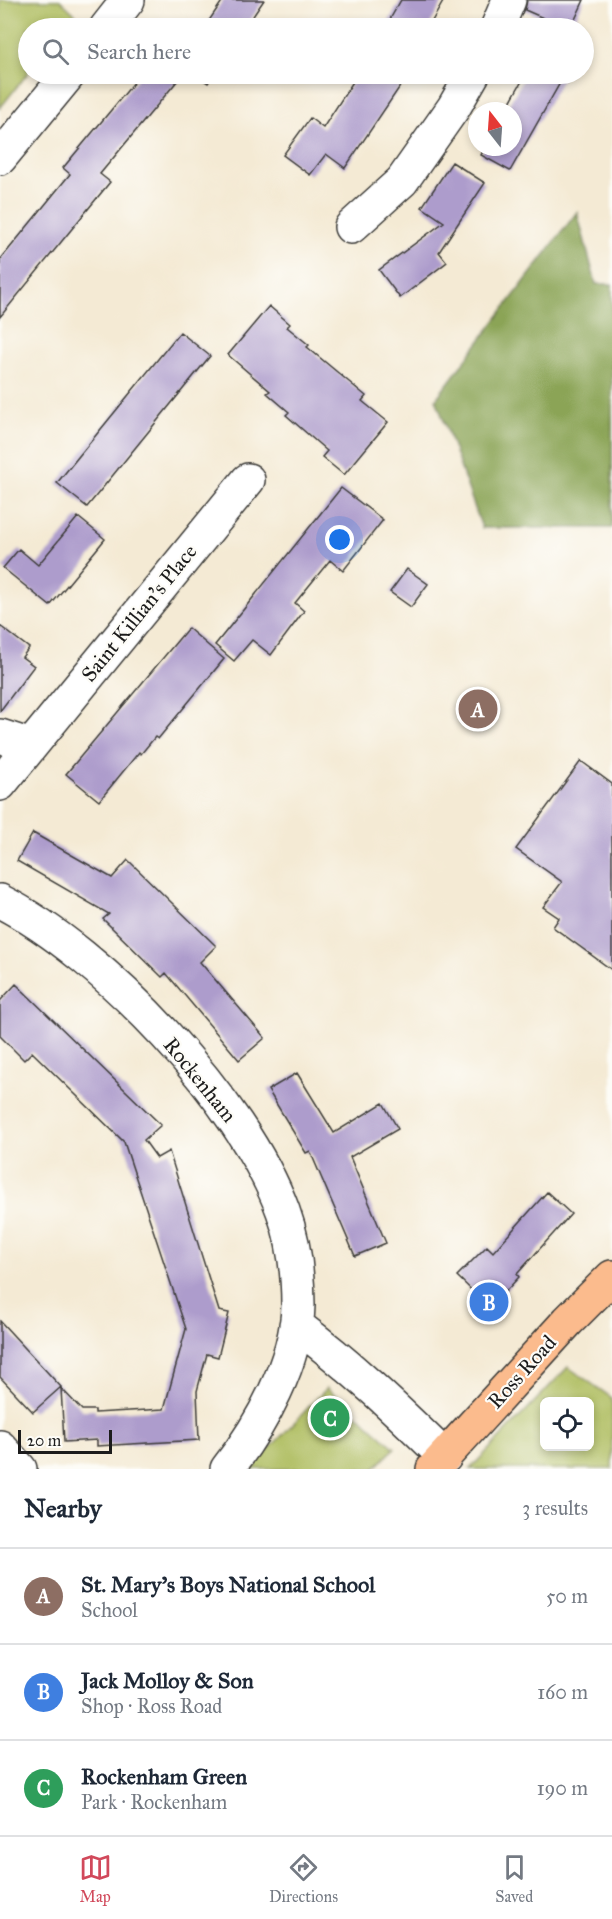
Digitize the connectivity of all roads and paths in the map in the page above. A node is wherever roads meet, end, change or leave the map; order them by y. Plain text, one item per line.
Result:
1 (129, 0) edge
2 (509, 0) edge
3 (114, 18) edge
4 (501, 18) edge
5 (61, 84) edge
6 (467, 84) edge
7 (0, 158) edge
8 (351, 227) dead end
9 (248, 480) dead end
10 (15, 741) edge
11 (0, 784) edge
12 (0, 901) edge
13 (612, 1277) edge
14 (296, 1325) junction
15 (0, 1447) edge
16 (439, 1463) edge
17 (20, 1469) edge
18 (226, 1469) edge

1 - 3 street
2 - 4 street
5 - 7 street
6 - 8 street
9 - 10 street, Saint Killian's Place
10 - 11 street, Saint Killian's Place
12 - 14 street, Rockenham
13 - 16 main road, Ross Road
14 - 16 street
14 - 18 street, Rockenham
15 - 17 street

